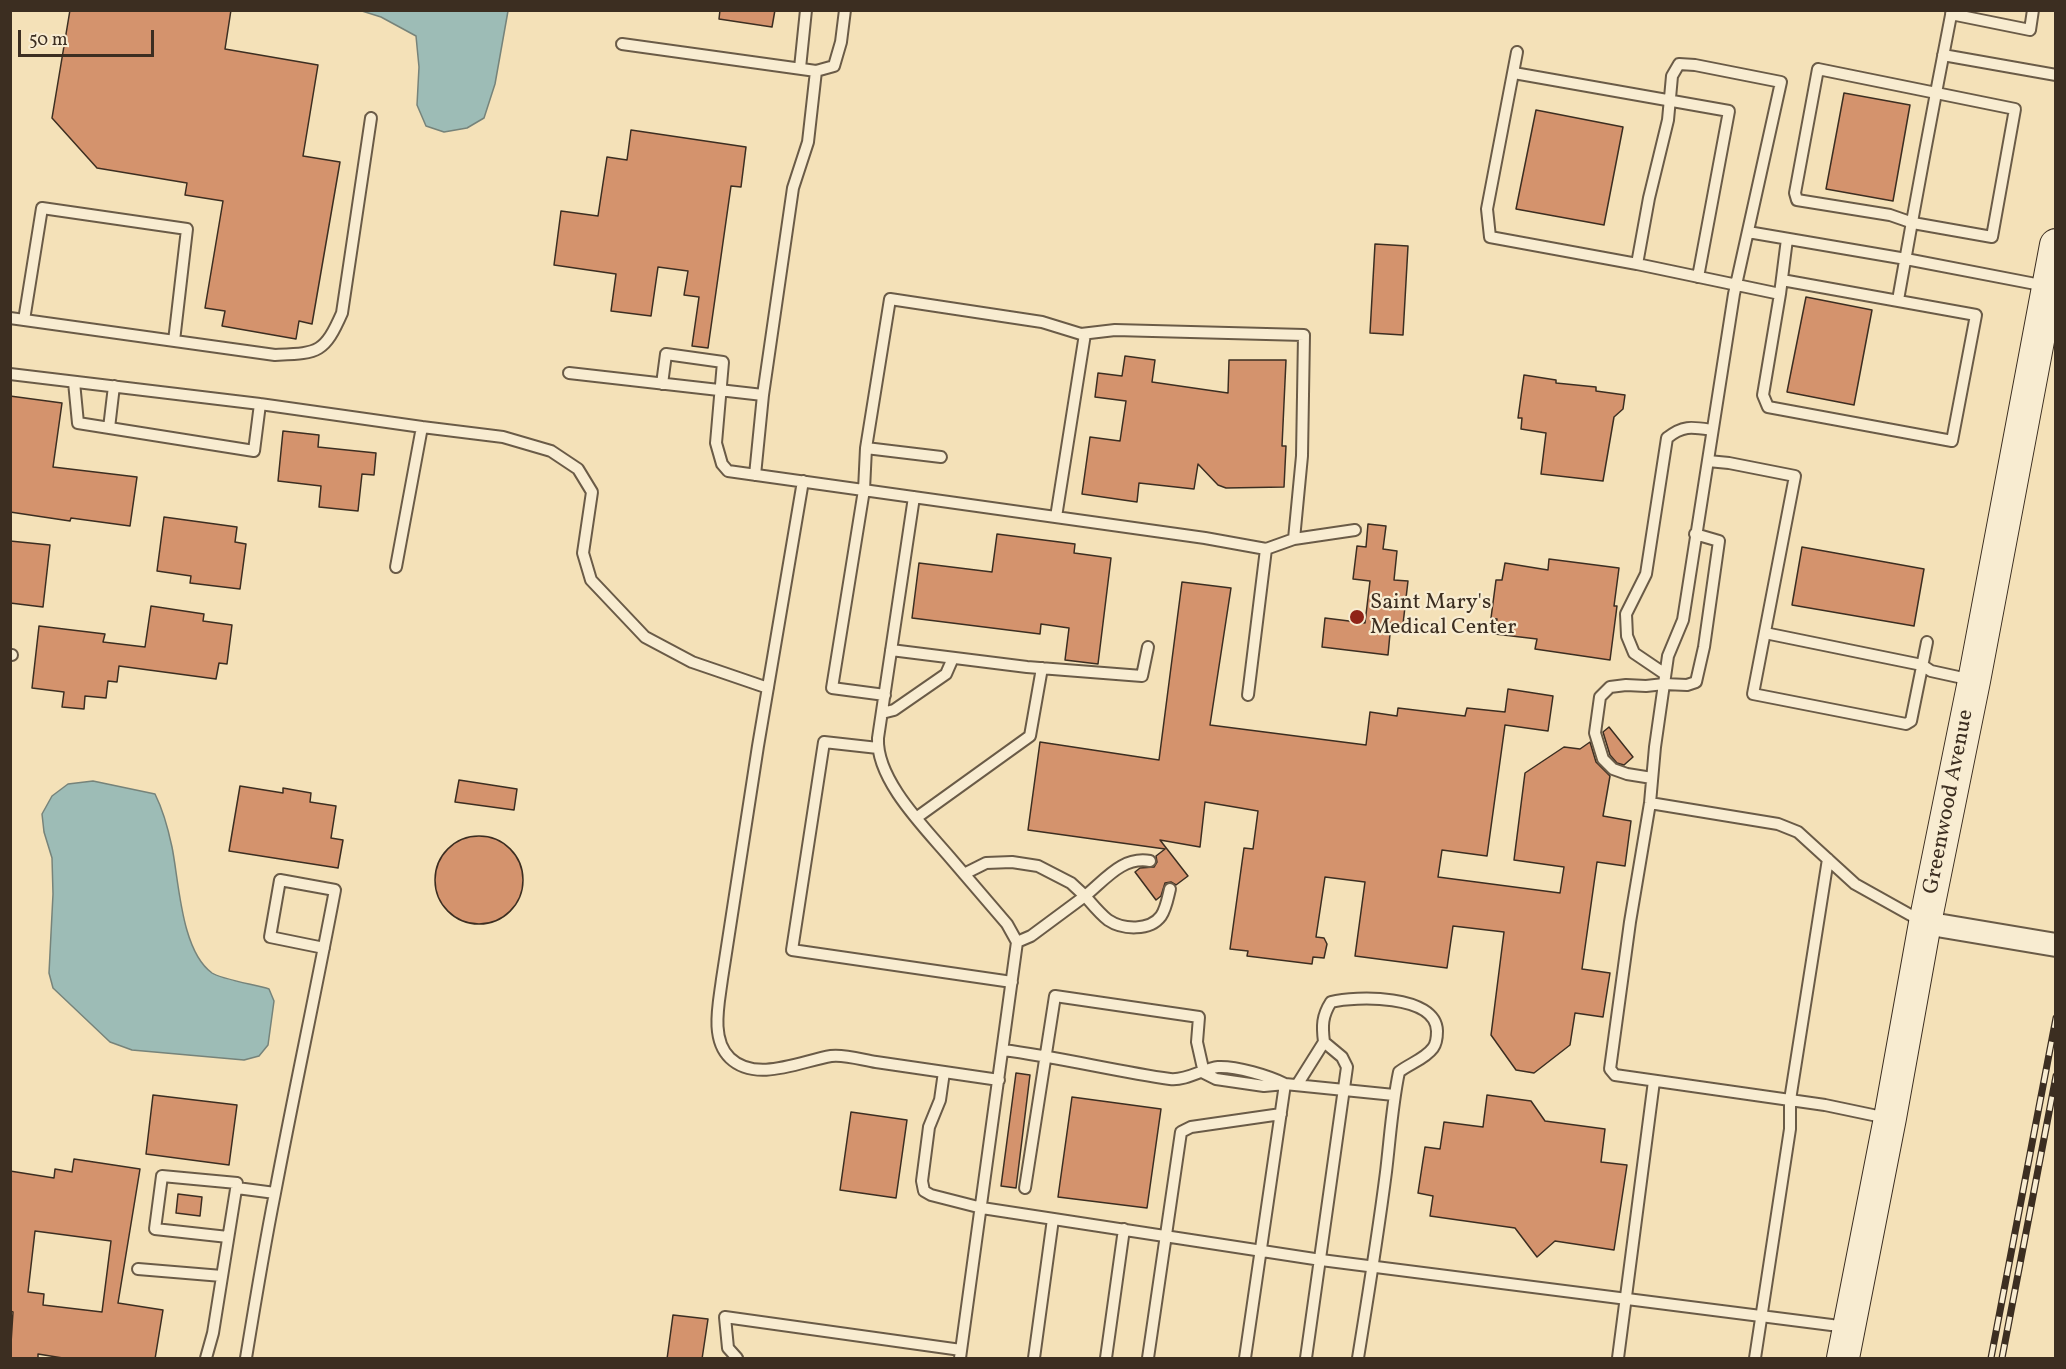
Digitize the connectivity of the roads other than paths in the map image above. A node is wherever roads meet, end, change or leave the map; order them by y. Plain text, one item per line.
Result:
1 (806, 10) edge
2 (844, 10) edge
3 (2033, 10) edge
4 (1952, 12) edge
5 (622, 44) dead end
6 (1517, 52) dead end
7 (1943, 55) junction
8 (800, 68) junction
9 (816, 71) junction
10 (1514, 73) junction
11 (2055, 75) edge
12 (1936, 94) junction
13 (1669, 100) junction
14 (371, 118) dead end
15 (1914, 223) junction
16 (1748, 232) junction
17 (1787, 239) junction
18 (2055, 245) edge
19 (1906, 259) junction
20 (1637, 264) junction
21 (1698, 277) junction
22 (1782, 280) junction
23 (1736, 284) junction
24 (2048, 287) junction
25 (1780, 294) junction
26 (1898, 300) junction
27 (10, 318) edge
28 (24, 320) junction
29 (1085, 334) junction
30 (174, 341) junction
31 (569, 373) dead end
32 (10, 374) edge
33 (74, 382) junction
34 (662, 384) junction
35 (114, 386) junction
36 (722, 391) junction
37 (763, 396) junction
38 (261, 404) junction
39 (422, 427) junction
40 (109, 428) junction
41 (1712, 430) junction
42 (866, 448) junction
43 (941, 457) dead end
44 (1708, 461) junction
45 (755, 475) junction
46 (803, 481) junction
47 (864, 490) junction
48 (914, 497) junction
49 (1056, 517) junction
50 (1354, 530) dead end
51 (1695, 534) junction
52 (1294, 539) junction
53 (1266, 549) junction
54 (396, 567) dead end
55 (1765, 633) junction
56 (1927, 642) dead end
57 (1148, 647) dead end
58 (891, 650) junction
59 (953, 658) junction
60 (1923, 665) junction
61 (1042, 668) junction
62 (1665, 679) junction
63 (1974, 681) junction
64 (768, 688) junction
65 (885, 695) junction
66 (1248, 695) dead end
67 (882, 713) junction
68 (878, 748) junction
69 (1652, 778) junction
70 (1650, 803) junction
71 (916, 818) junction
72 (1828, 859) junction
73 (1150, 861) dead end
74 (964, 874) junction
75 (1170, 889) dead end
76 (1085, 896) junction
77 (1925, 923) junction
78 (1017, 942) junction
79 (2055, 945) edge
80 (324, 948) junction
81 (1012, 982) junction
82 (1323, 1042) junction
83 (1003, 1050) junction
84 (1045, 1056) junction
85 (944, 1072) junction
86 (1204, 1072) junction
87 (999, 1080) junction
88 (1654, 1081) junction
89 (1285, 1084) junction
90 (1297, 1085) junction
91 (1343, 1091) junction
92 (1394, 1095) junction
93 (1790, 1100) junction
94 (1281, 1114) junction
95 (1890, 1118) junction
96 (237, 1188) junction
97 (1025, 1188) dead end
98 (275, 1193) junction
99 (982, 1208) junction
100 (1053, 1219) junction
101 (1124, 1229) junction
102 (1165, 1236) junction
103 (228, 1237) junction
104 (1262, 1250) junction
105 (1321, 1260) junction
106 (1373, 1266) junction
107 (138, 1269) dead end
108 (222, 1276) junction
109 (1626, 1299) junction
110 (1762, 1316) junction
111 (1849, 1327) junction
112 (960, 1354) edge
113 (206, 1359) edge
114 (246, 1359) edge
115 (736, 1359) edge
116 (1034, 1359) edge
117 (1106, 1359) edge
118 (1148, 1359) edge
119 (1245, 1359) edge
120 (1306, 1359) edge
121 (1358, 1359) edge
122 (1618, 1359) edge
123 (1755, 1359) edge
124 (1843, 1359) edge

1 - 8 lane
2 - 9 lane
3 - 4 lane
4 - 7 lane
5 - 8 lane
6 - 10 lane
7 - 11 lane
7 - 12 lane
8 - 9 lane
9 - 37 lane
10 - 13 lane
10 - 20 lane
12 - 15 lane
12 - 15 lane
12 - 15 lane
13 - 16 lane
13 - 20 lane
13 - 21 lane
14 - 30 lane
15 - 19 lane
16 - 17 lane
16 - 23 lane
17 - 19 lane
17 - 22 lane
18 - 24 main road, Greenwood Avenue
19 - 24 lane
19 - 26 lane
20 - 21 lane
21 - 23 lane
22 - 25 lane
22 - 26 lane
23 - 25 lane
23 - 41 lane
24 - 63 main road, Greenwood Avenue
25 - 26 lane
27 - 28 lane
28 - 30 lane
28 - 30 lane
29 - 42 lane
29 - 49 lane
29 - 52 lane
31 - 34 lane
32 - 33 lane
33 - 35 lane
33 - 40 lane
34 - 36 lane
34 - 36 lane
35 - 38 lane
35 - 40 lane
36 - 37 lane
36 - 45 lane
37 - 45 lane
38 - 39 lane
38 - 40 lane
39 - 54 lane
39 - 64 lane
41 - 44 lane
41 - 62 lane
42 - 43 lane
42 - 47 lane
44 - 51 lane
44 - 55 lane
45 - 46 lane
46 - 47 lane
46 - 64 lane
47 - 48 lane
47 - 65 lane
48 - 49 lane
48 - 58 lane
49 - 53 lane
50 - 52 lane
51 - 62 lane
51 - 62 lane
52 - 53 lane
53 - 66 lane
55 - 60 lane
55 - 60 lane
56 - 60 lane
57 - 61 lane
58 - 59 lane
58 - 65 lane
59 - 61 lane
59 - 67 lane
60 - 63 lane
61 - 71 lane
62 - 69 lane
62 - 69 lane
63 - 77 main road, Greenwood Avenue
64 - 85 lane
65 - 67 lane
67 - 68 lane
68 - 71 lane
68 - 81 lane
69 - 70 lane
70 - 72 lane
70 - 88 lane
71 - 74 lane
72 - 77 lane
72 - 93 lane
73 - 76 lane
74 - 76 lane
74 - 78 lane
75 - 76 lane
76 - 78 lane
77 - 79 street
77 - 95 main road, Greenwood Avenue
78 - 81 lane
80 - 80 lane
80 - 98 lane
81 - 83 lane
82 - 90 lane
82 - 91 lane
82 - 92 lane
83 - 84 lane
83 - 87 lane
84 - 86 lane
84 - 86 lane
84 - 97 lane
85 - 87 lane
85 - 99 lane
86 - 89 lane
87 - 99 lane
88 - 93 lane
88 - 109 lane
89 - 90 lane
89 - 94 lane
90 - 91 lane
91 - 92 lane
91 - 105 lane
92 - 106 lane
93 - 95 lane
93 - 110 lane
94 - 102 lane
94 - 104 lane
95 - 111 main road, Greenwood Avenue
96 - 98 lane
96 - 103 lane
96 - 103 lane
98 - 114 lane
99 - 100 lane
99 - 112 lane
100 - 101 lane
100 - 116 lane
101 - 102 lane
101 - 117 lane
102 - 104 lane
102 - 118 lane
103 - 108 lane
104 - 105 lane
104 - 119 lane
105 - 106 lane
105 - 120 lane
106 - 109 lane
106 - 121 lane
107 - 108 lane
108 - 113 lane
109 - 110 lane
109 - 122 lane
110 - 111 lane
110 - 123 lane
111 - 124 main road, Greenwood Avenue
112 - 115 lane

